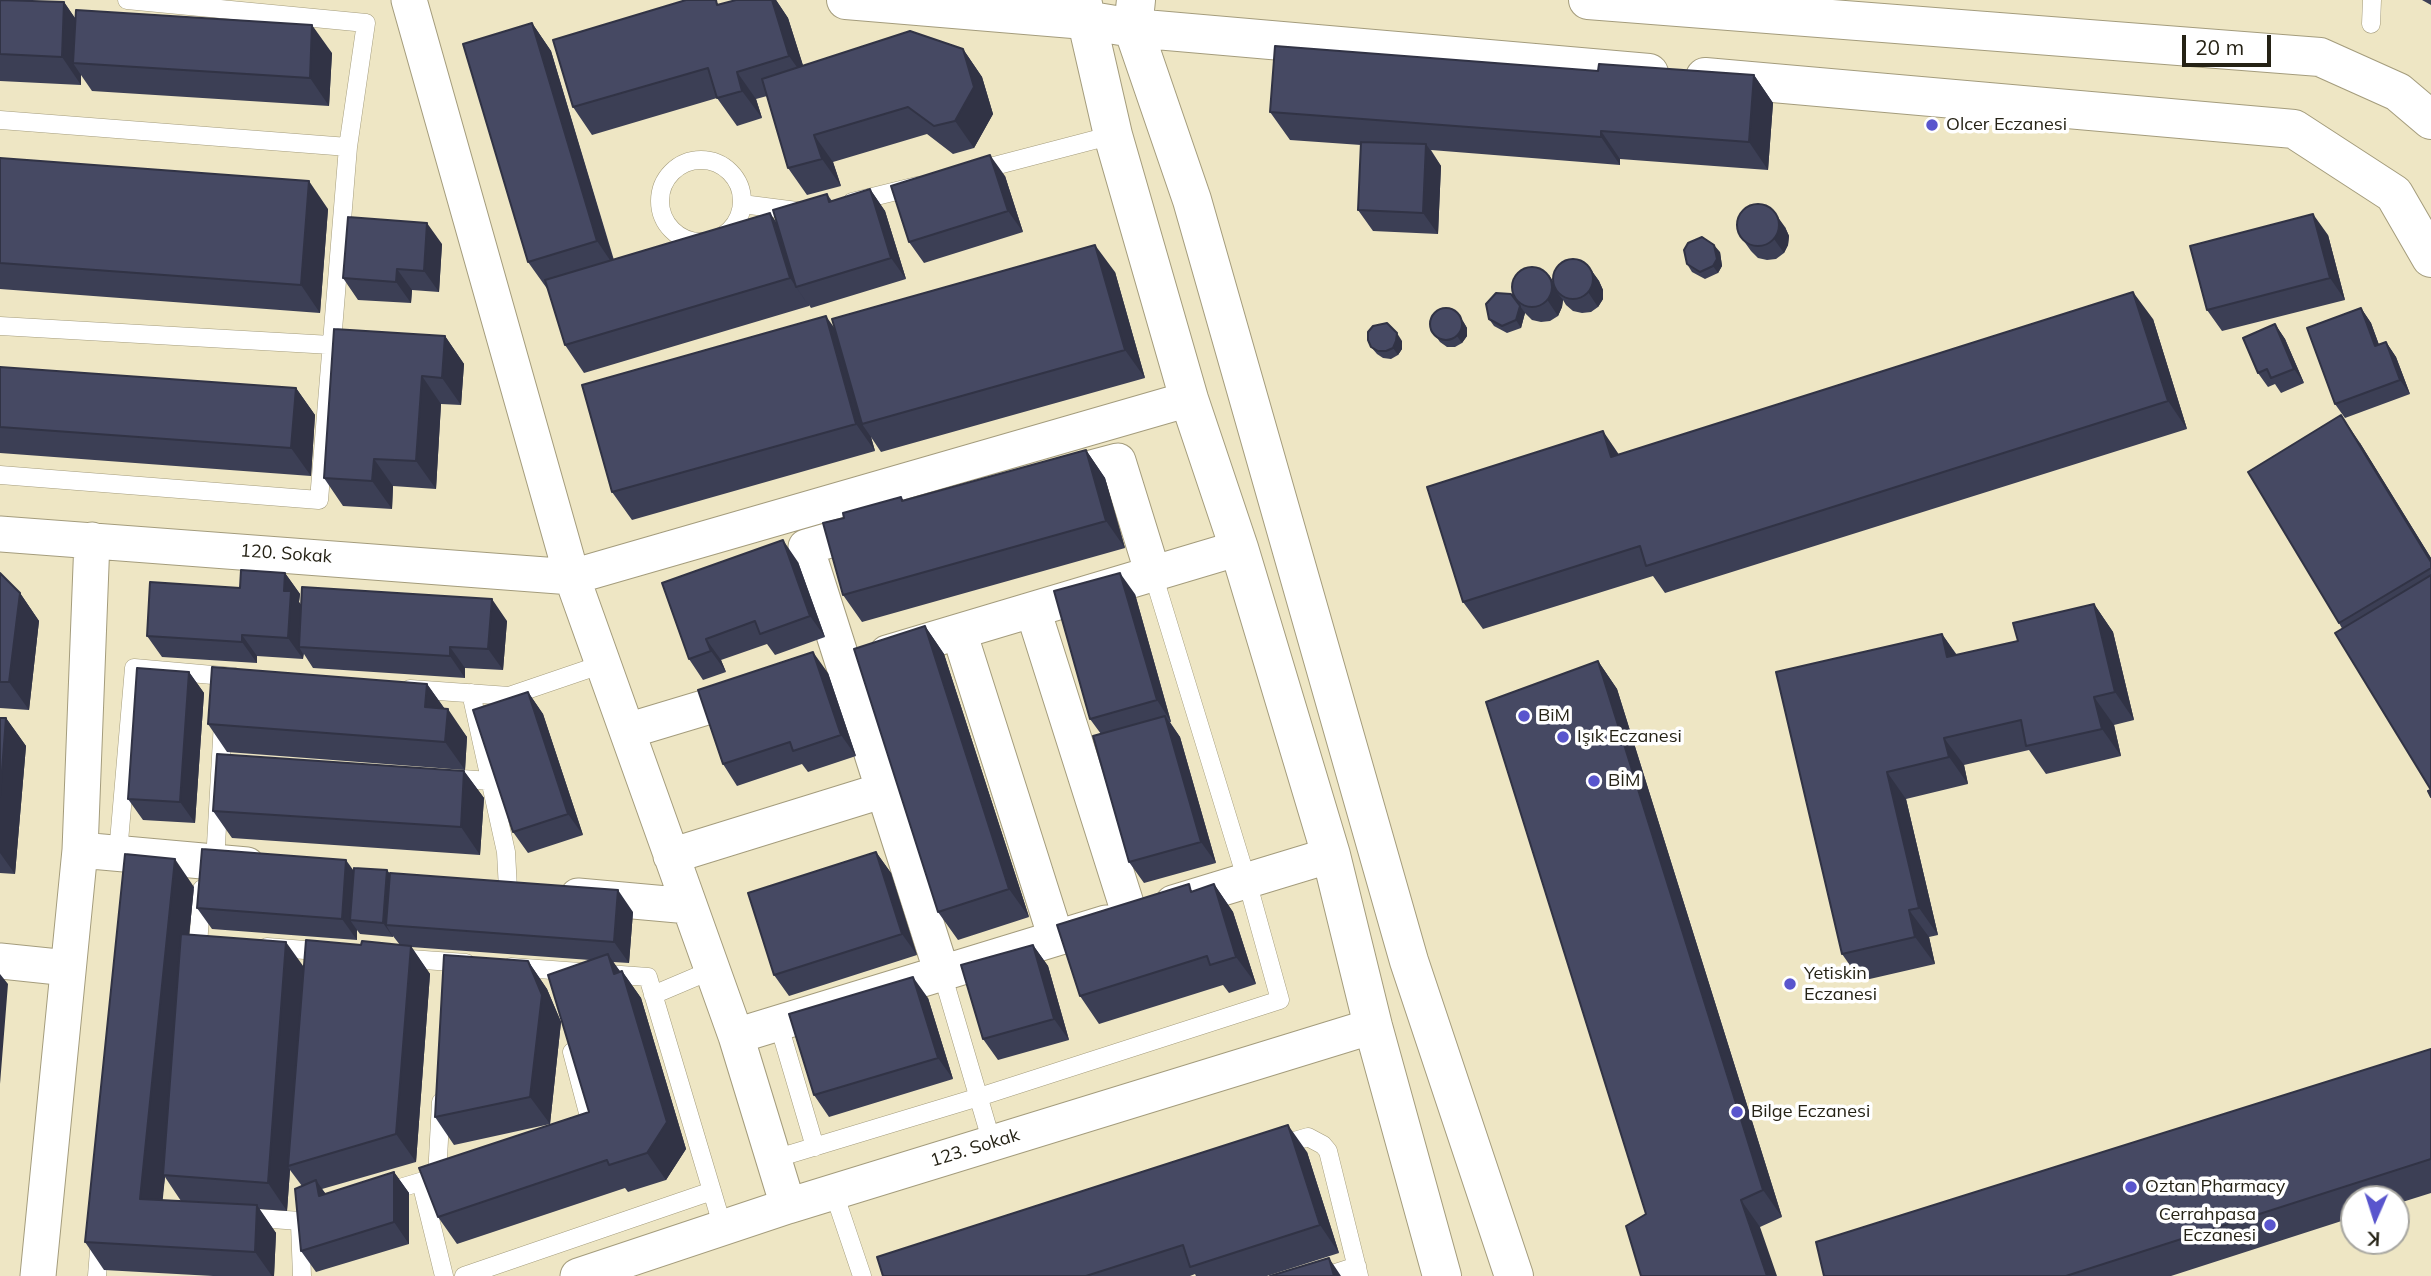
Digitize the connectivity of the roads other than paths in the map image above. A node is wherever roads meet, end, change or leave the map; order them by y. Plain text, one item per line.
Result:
1 (127, 0) edge
2 (409, 0) edge
3 (846, 0) edge
4 (1588, 0) edge
5 (2372, 0) edge
6 (1084, 10) edge
7 (1135, 14) edge
8 (2371, 24) dead end
9 (0, 120) edge
10 (2431, 120) edge
11 (1113, 135) junction
12 (348, 146) junction
13 (956, 176) edge
14 (929, 183) edge
15 (742, 204) junction
16 (838, 206) edge
17 (813, 210) edge
18 (2431, 258) edge
19 (0, 326) edge
20 (331, 345) junction
21 (1189, 399) junction
22 (0, 475) edge
23 (1027, 485) edge
24 (910, 517) edge
25 (0, 534) edge
26 (92, 540) junction
27 (1240, 548) junction
28 (1153, 574) junction
29 (572, 577) junction
30 (1033, 610) junction
31 (959, 632) junction
32 (603, 664) junction
33 (832, 670) junction
34 (253, 678) edge
35 (780, 685) edge
36 (390, 688) edge
37 (225, 689) junction
38 (471, 694) junction
39 (626, 731) junction
40 (436, 778) edge
41 (490, 781) junction
42 (884, 790) junction
43 (80, 850) junction
44 (1331, 855) junction
45 (671, 856) junction
46 (125, 859) junction
47 (210, 862) junction
48 (282, 868) edge
49 (1247, 881) junction
50 (519, 890) joint
51 (689, 906) junction
52 (1130, 916) junction
53 (1056, 938) junction
54 (252, 946) edge
55 (344, 954) edge
56 (383, 957) edge
57 (0, 961) edge
58 (68, 968) junction
59 (712, 970) junction
60 (942, 973) junction
61 (195, 983) edge
62 (653, 995) junction
63 (779, 1022) junction
64 (1373, 1026) junction
65 (568, 1036) edge
66 (736, 1036) junction
67 (442, 1083) edge
68 (979, 1097) junction
69 (566, 1136) edge
70 (992, 1143) junction
71 (816, 1147) junction
72 (1261, 1151) edge
73 (774, 1159) junction
74 (463, 1169) edge
75 (429, 1179) junction
76 (712, 1191) junction
77 (834, 1193) junction
78 (363, 1199) edge
79 (788, 1206) junction
80 (231, 1216) edge
81 (102, 1222) edge
82 (723, 1228) junction
83 (1358, 1271) edge
84 (38, 1276) edge
85 (97, 1276) edge
86 (302, 1276) edge
87 (444, 1276) edge
88 (464, 1276) edge
89 (578, 1276) edge
90 (862, 1276) edge
91 (1326, 1276) edge
92 (1442, 1276) edge
93 (1514, 1276) edge

1 - 12 lane
2 - 29 street
3 - 6 street
4 - 10 street
5 - 8 lane
6 - 7 street
6 - 11 street
7 - 18 street
7 - 93 street
9 - 12 lane
11 - 13 lane
11 - 21 street
12 - 20 lane
14 - 16 lane
15 - 15 lane
15 - 17 lane
19 - 20 lane
20 - 22 lane
21 - 27 street
21 - 29 street
23 - 28 street
24 - 33 street
25 - 26 street, 120. Sokak
26 - 29 street, 120. Sokak
26 - 43 street
27 - 28 street
27 - 44 street
28 - 30 street
28 - 49 lane
29 - 32 street
30 - 31 street
30 - 52 street
31 - 33 street
31 - 53 street
32 - 38 lane
32 - 39 street
33 - 42 street
34 - 37 lane
35 - 39 street
36 - 38 lane
37 - 46 lane
37 - 47 lane
38 - 41 lane
39 - 45 street
40 - 41 lane
41 - 50 lane
42 - 45 street
42 - 60 street
43 - 46 street
43 - 58 street
44 - 49 street
44 - 64 street
45 - 51 street
46 - 47 street
47 - 48 street
47 - 61 lane
49 - 52 street
49 - 68 lane
50 - 51 street
51 - 59 street
52 - 53 street
53 - 60 street
54 - 55 lane
56 - 62 lane
57 - 58 street
58 - 84 street
59 - 62 lane
59 - 66 street
60 - 63 street
60 - 68 lane
62 - 76 lane
63 - 66 street
63 - 71 lane
64 - 70 street, 123. Sokak
64 - 92 street
65 - 69 lane
66 - 73 street
67 - 75 lane
68 - 70 lane
68 - 71 lane
70 - 77 street, 123. Sokak
71 - 73 lane
72 - 83 lane
73 - 79 street
74 - 75 lane
75 - 78 lane
75 - 87 lane
76 - 82 lane
76 - 88 lane
77 - 79 street, 123. Sokak
77 - 90 lane
79 - 82 street, 123. Sokak
80 - 86 lane
81 - 85 lane
82 - 89 street, 123. Sokak
83 - 91 lane

